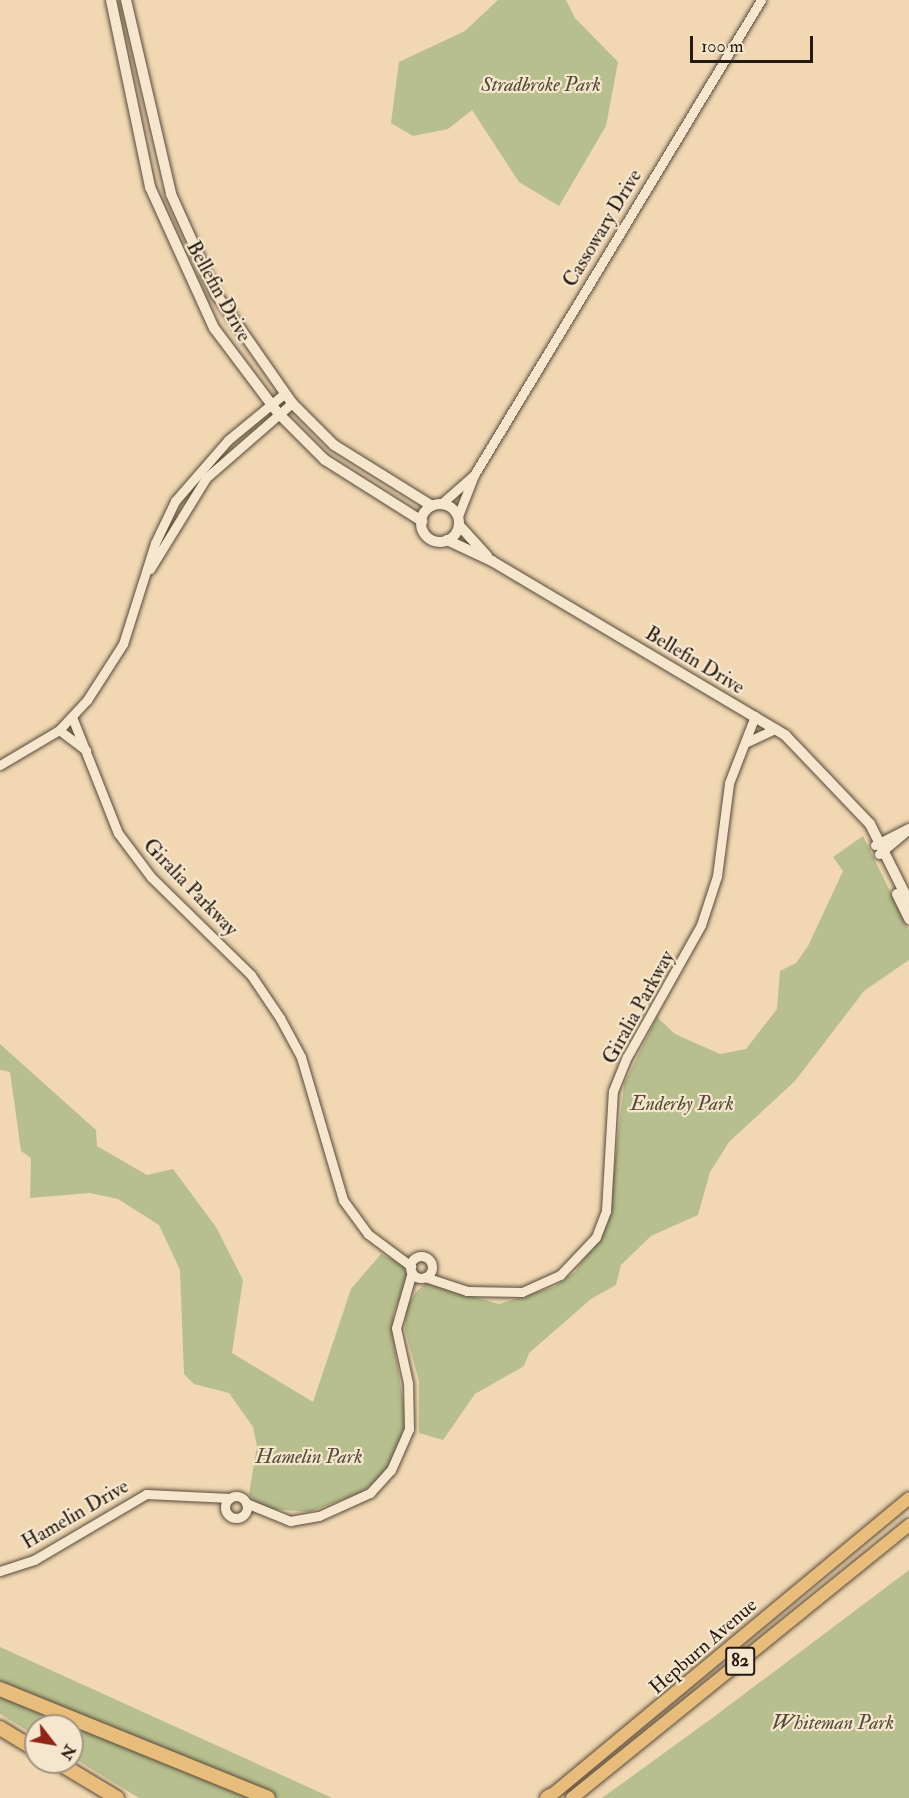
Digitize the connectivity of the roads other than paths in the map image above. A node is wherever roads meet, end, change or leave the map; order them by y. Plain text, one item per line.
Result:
1 (111, 0) edge
2 (126, 0) edge
3 (761, 0) edge
4 (285, 393) junction
5 (270, 403) junction
6 (292, 403) junction
7 (278, 412) junction
8 (474, 475) junction
9 (436, 505) junction
10 (422, 520) junction
11 (458, 520) junction
12 (447, 540) junction
13 (492, 561) junction
14 (150, 569) junction
15 (755, 716) junction
16 (72, 717) junction
17 (775, 729) junction
18 (59, 730) junction
19 (747, 742) junction
20 (87, 750) junction
21 (0, 765) edge
22 (909, 829) edge
23 (880, 848) junction
24 (909, 902) edge
25 (909, 919) edge
26 (432, 1266) junction
27 (417, 1270) junction
28 (451, 1285) junction
29 (205, 1497) junction
30 (230, 1498) junction
31 (909, 1498) edge
32 (246, 1503) junction
33 (226, 1511) junction
34 (266, 1514) junction
35 (241, 1516) junction
36 (909, 1525) edge
37 (0, 1571) edge
38 (0, 1689) edge
39 (0, 1728) edge
40 (24, 1743) edge
41 (77, 1774) edge
42 (227, 1781) junction
43 (548, 1797) edge
44 (117, 1798) edge
45 (251, 1798) edge
46 (268, 1798) edge
47 (572, 1798) edge

1 - 5 main road, Bellefin Drive
2 - 4 main road, Bellefin Drive
3 - 8 street, Cassowary Drive
4 - 5 street
4 - 6 main road, Bellefin Drive
5 - 7 main road, Bellefin Drive
5 - 14 street
6 - 7 street
6 - 9 main road, Bellefin Drive
7 - 10 main road, Bellefin Drive
7 - 14 street
8 - 9 street, Cassowary Drive
8 - 11 street, Cassowary Drive
9 - 10 main road
9 - 11 main road, Bellefin Drive
10 - 12 main road, Bellefin Drive
11 - 12 main road
11 - 13 main road, Bellefin Drive
12 - 13 main road, Bellefin Drive
13 - 15 main road, Bellefin Drive
14 - 16 street
15 - 17 main road, Bellefin Drive
15 - 19 street, Giralia Parkway
16 - 18 street
16 - 20 street, Giralia Parkway
17 - 19 street
17 - 23 main road, Bellefin Drive
18 - 20 street
18 - 21 street
19 - 28 street, Giralia Parkway
20 - 27 street, Giralia Parkway
22 - 23 street
23 - 24 main road, Bellefin Drive
23 - 25 main road, Bellefin Drive
26 - 27 street
26 - 27 street
26 - 28 street
27 - 28 street, Giralia Parkway
27 - 34 street
29 - 30 street, Hamelin Drive
29 - 33 street
29 - 37 street, Hamelin Drive
30 - 32 street, Hamelin Drive
30 - 33 street
31 - 43 main road, Hepburn Avenue / 82
32 - 34 street
32 - 35 street
33 - 35 street
34 - 35 street
36 - 47 main road, Hepburn Avenue / 82
38 - 42 highway
39 - 40 highway
41 - 44 highway
42 - 45 highway
42 - 46 highway

